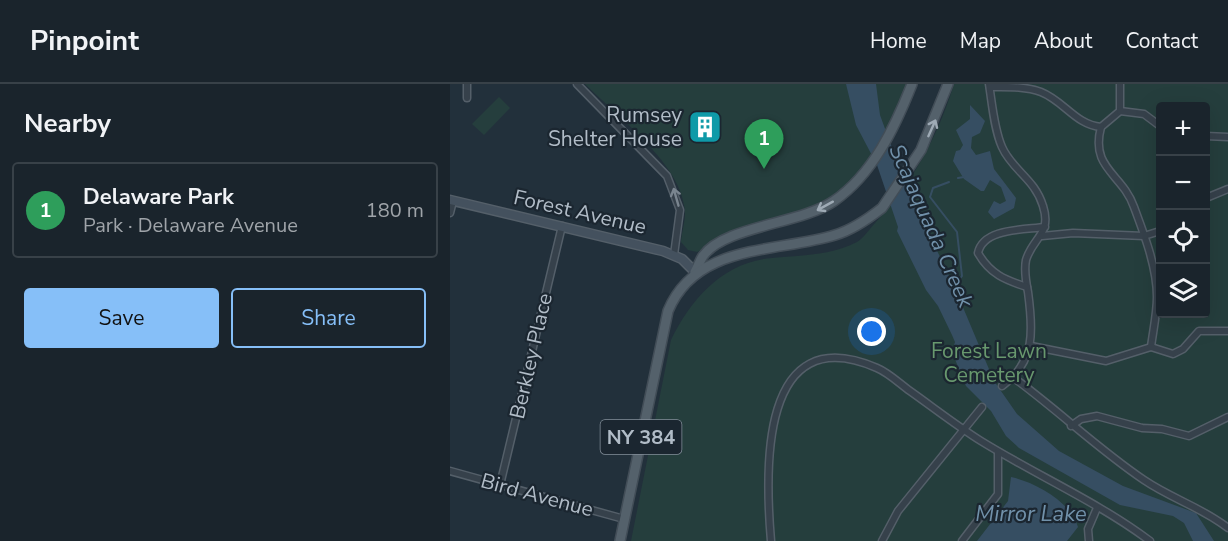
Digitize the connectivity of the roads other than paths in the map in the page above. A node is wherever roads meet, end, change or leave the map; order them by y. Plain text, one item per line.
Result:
1 (467, 84) edge
2 (577, 84) edge
3 (912, 84) edge
4 (948, 84) edge
5 (1120, 84) edge
6 (989, 86) edge
7 (467, 98) dead end
8 (1120, 111) junction
9 (1156, 122) edge
10 (1101, 127) junction
11 (1210, 136) edge
12 (1228, 137) edge
13 (1228, 189) edge
14 (1210, 196) edge
15 (452, 200) edge
16 (450, 213) edge
17 (562, 226) junction
18 (1045, 227) junction
19 (1156, 232) edge
20 (1042, 236) junction
21 (1144, 236) junction
22 (674, 255) junction
23 (695, 272) junction
24 (1027, 287) junction
25 (1228, 331) edge
26 (1031, 346) junction
27 (1152, 347) junction
28 (1014, 378) junction
29 (1002, 386) dead end
30 (982, 407) dead end
31 (1228, 417) edge
32 (1071, 426) junction
33 (962, 429) junction
34 (998, 452) junction
35 (450, 471) edge
36 (500, 485) junction
37 (1097, 508) junction
38 (624, 519) junction
39 (1228, 528) edge
40 (620, 541) edge
41 (771, 541) edge
42 (882, 541) edge
43 (962, 541) edge
44 (1089, 541) edge
45 (1150, 541) edge

1 - 7 street
22 -> 2 street
3 -> 23 main road, NY 384
23 -> 4 main road, NY 384
5 - 8 street
6 - 10 street
6 - 18 street
8 - 9 street
8 - 10 street
10 - 21 street
11 - 12 street
13 - 14 street
15 - 16 street
15 - 17 street, Forest Avenue
17 - 22 street, Forest Avenue
17 - 36 street, Berkley Place
18 - 20 street
18 - 24 street
19 - 21 street
20 - 21 street
20 - 24 street
21 - 27 street
22 - 23 street, Forest Avenue
23 - 38 main road, NY 384
24 - 26 street
25 - 27 street
26 - 27 street
26 - 28 street
28 - 29 street
28 - 32 street
30 - 33 street
31 - 32 street
32 - 39 street
33 - 34 street
33 - 41 street
33 - 42 street
34 - 37 street
34 - 43 street
35 - 36 street, Bird Avenue
36 - 38 street, Bird Avenue
37 - 44 street
37 - 45 street
38 - 40 main road, NY 384

